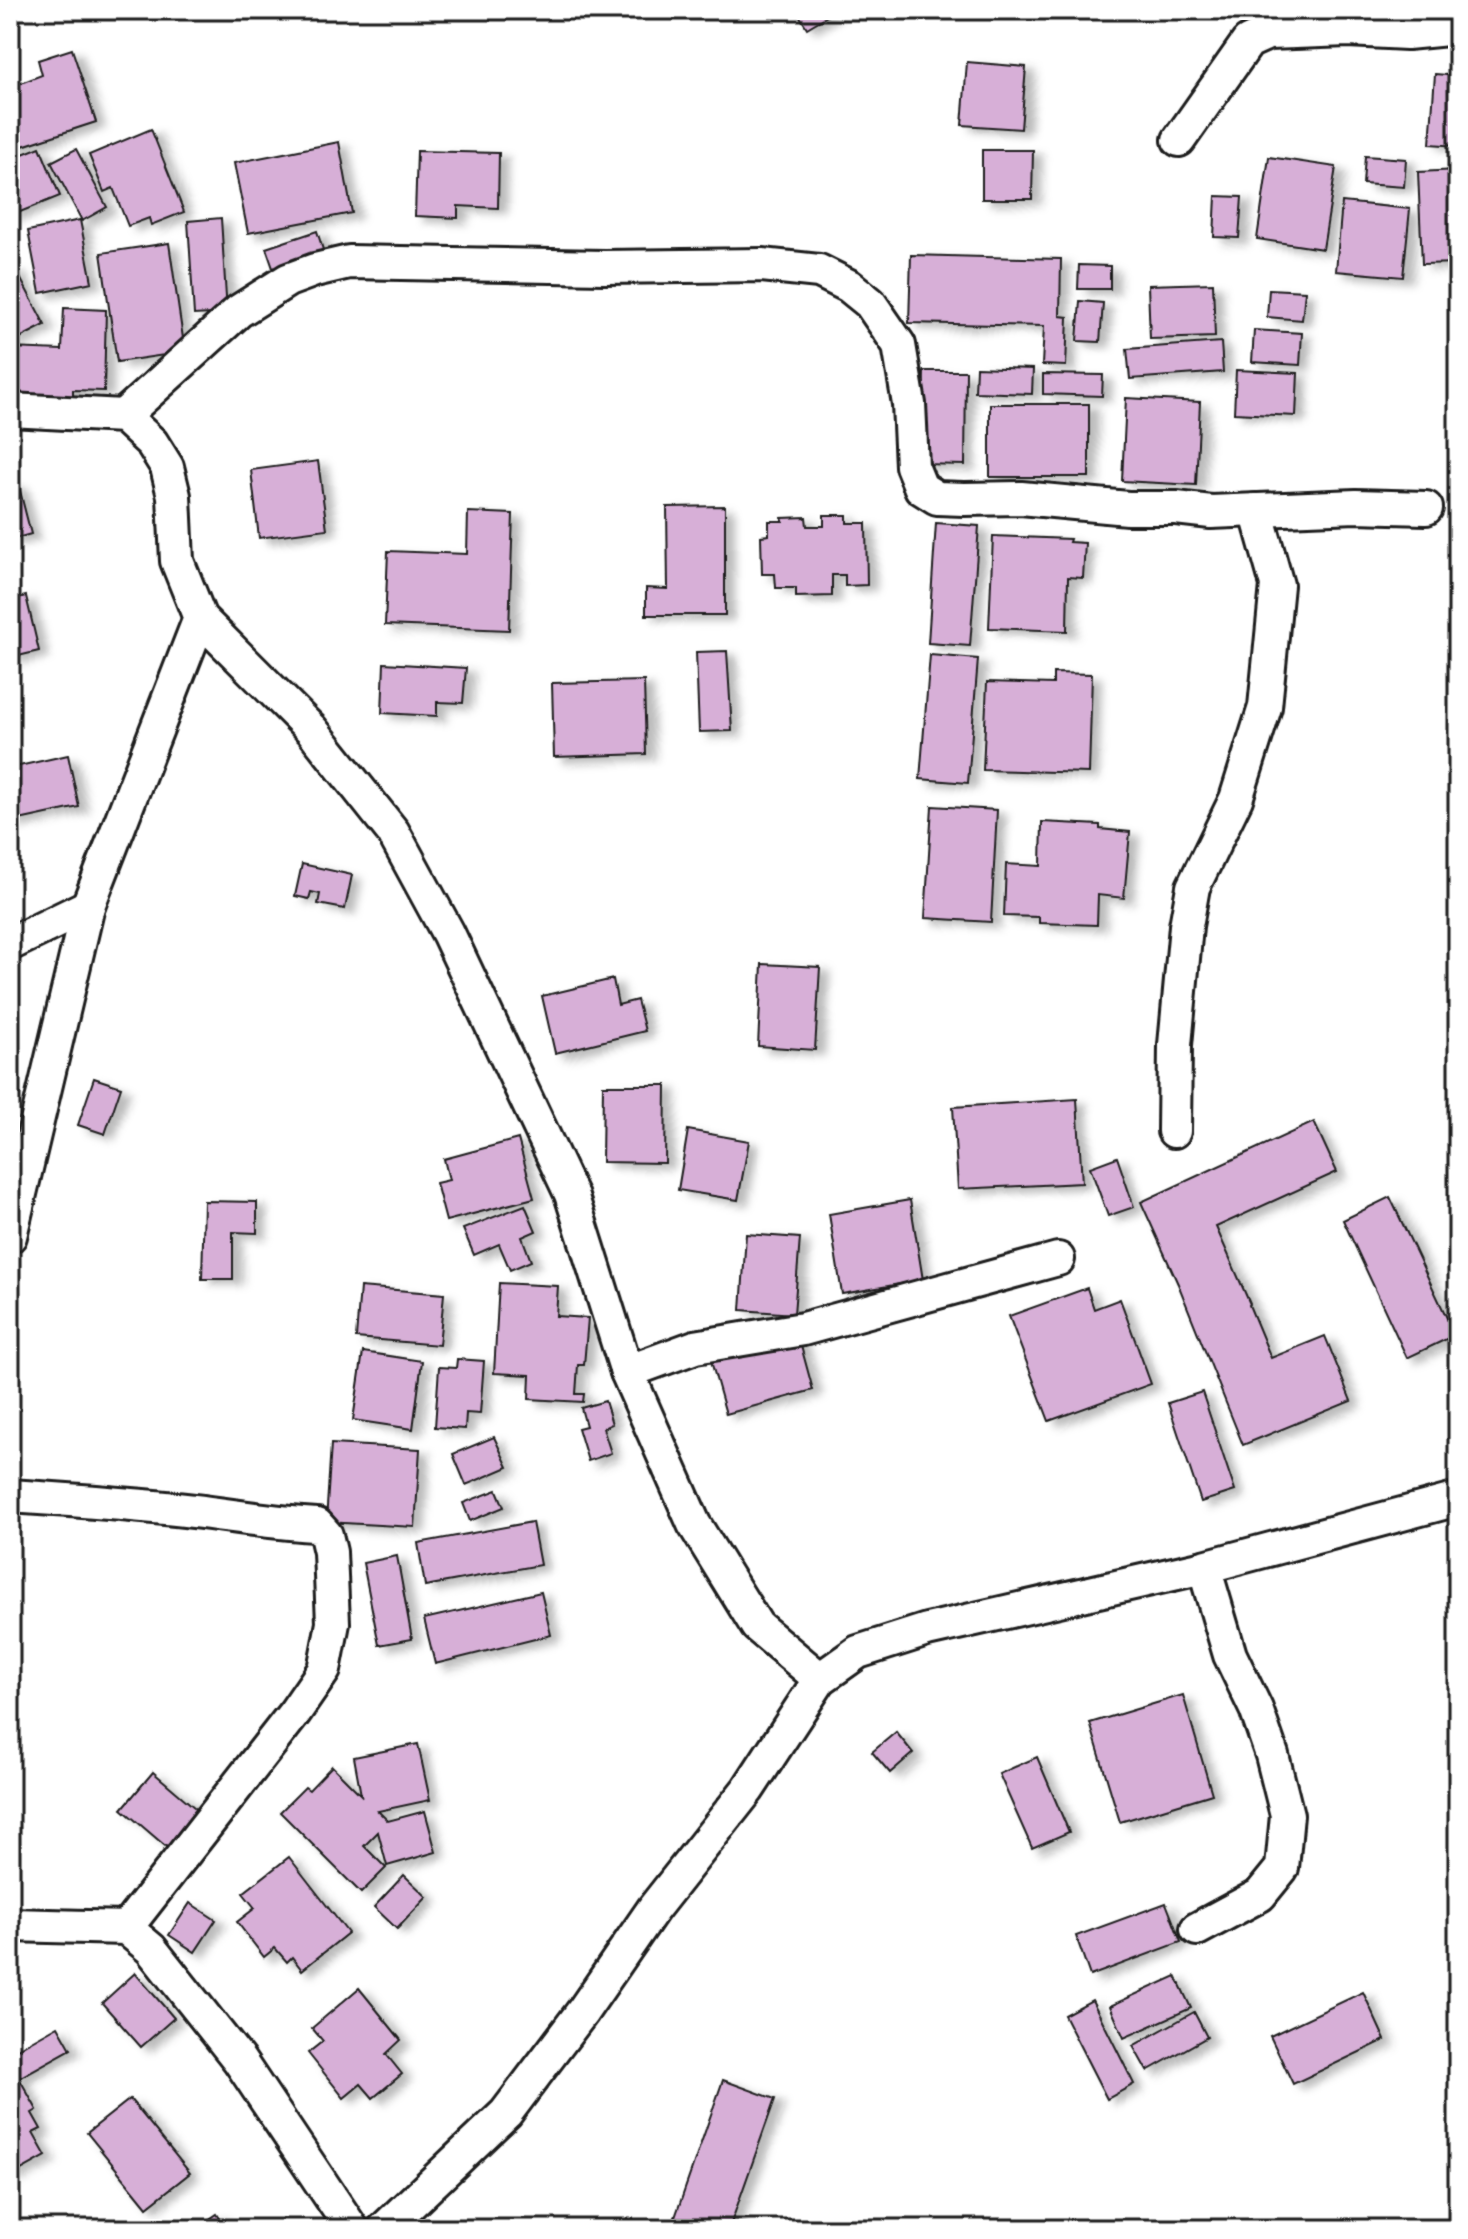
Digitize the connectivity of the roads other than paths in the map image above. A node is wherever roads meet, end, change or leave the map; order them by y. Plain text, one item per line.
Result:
1 (1458, 28) edge
2 (1179, 140) dead end
3 (10, 410) edge
4 (123, 416) junction
5 (1426, 508) dead end
6 (1256, 510) junction
7 (200, 618) junction
8 (88, 906) junction
9 (10, 944) edge
10 (1174, 1131) dead end
11 (10, 1236) edge
12 (1058, 1259) dead end
13 (627, 1372) junction
14 (10, 1496) edge
15 (1458, 1499) edge
16 (1204, 1567) junction
17 (820, 1679) junction
18 (10, 1925) edge
19 (126, 1928) junction
20 (1197, 1929) dead end
21 (352, 2229) edge
22 (384, 2229) edge

1 - 2 street
3 - 4 street
4 - 6 street
4 - 7 street
5 - 6 street
6 - 10 street
7 - 8 street
7 - 13 street
8 - 9 street
8 - 11 street
12 - 13 street
13 - 17 street
14 - 19 street
15 - 16 street
16 - 17 street
16 - 20 street
17 - 22 street
18 - 19 street
19 - 21 street

